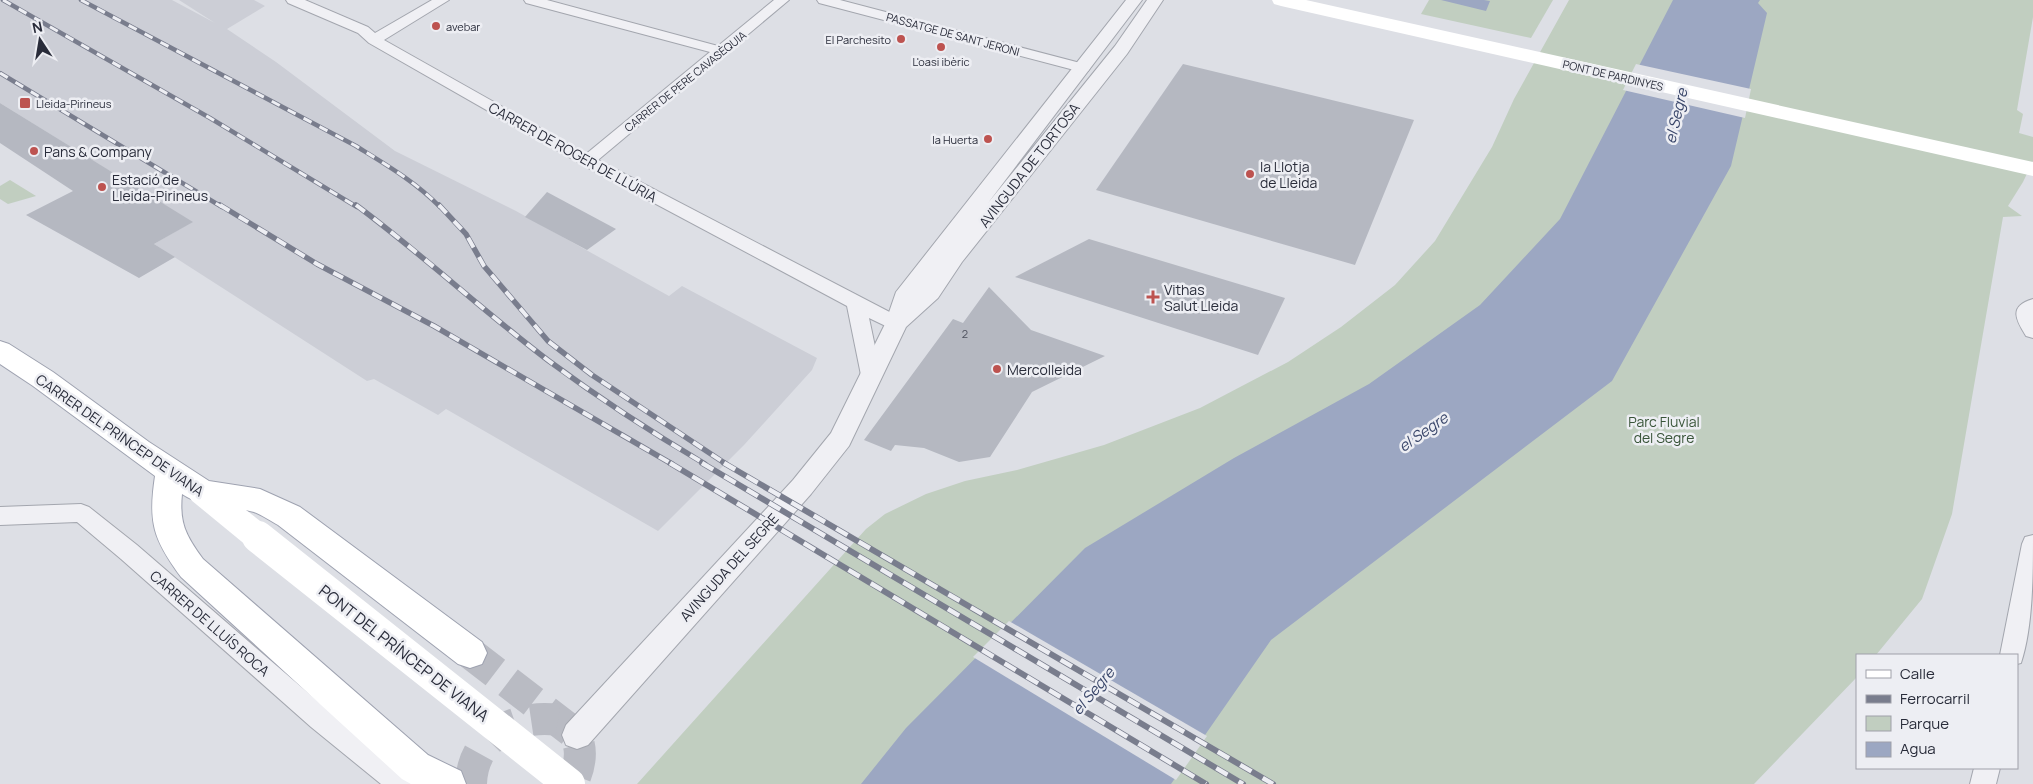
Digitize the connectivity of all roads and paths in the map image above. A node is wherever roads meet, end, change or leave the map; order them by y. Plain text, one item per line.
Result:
1 (293, 0) edge
2 (442, 0) edge
3 (531, 0) edge
4 (782, 0) edge
5 (824, 0) edge
6 (1134, 0) edge
7 (1155, 0) edge
8 (1281, 0) edge
9 (374, 40) junction
10 (721, 51) junction
11 (1083, 68) junction
12 (587, 161) junction
13 (2033, 170) edge
14 (855, 302) junction
15 (2033, 305) edge
16 (896, 324) junction
17 (2033, 331) edge
18 (0, 351) edge
19 (868, 381) junction
20 (170, 472) junction
21 (202, 492) junction
22 (0, 516) edge
23 (238, 521) joint
24 (2033, 544) edge
25 (470, 653) tunnel mouth
26 (2012, 654) edge
27 (577, 735) dead end
28 (1987, 769) edge
29 (402, 784) edge
30 (448, 784) edge
31 (569, 784) edge
32 (1983, 784) edge

1 - 9 street, CARRER DE ROGER DE LLÚRIA
2 - 9 street
3 - 10 street
4 - 10 street, CARRER DE PERE CAVASÈQUIA
5 - 11 street, PASSATGE DE SANT JERONI
6 - 11 street, AVINGUDA DE TORTOSA
7 - 16 street, AVINGUDA DE TORTOSA
8 - 13 main road, PONT DE PARDINYES
9 - 12 street, CARRER DE ROGER DE LLÚRIA
10 - 12 street, CARRER DE PERE CAVASÈQUIA
11 - 16 street, AVINGUDA DE TORTOSA
12 - 14 street, CARRER DE ROGER DE LLÚRIA
14 - 16 street, CARRER DE ROGER DE LLÚRIA
14 - 19 street
15 - 17 street
16 - 19 street, AVINGUDA DE TORTOSA
18 - 20 main road, CARRER DEL PRINCEP DE VIANA
19 - 27 street, AVINGUDA DEL SEGRE
20 - 21 main road, CARRER DEL PRINCEP DE VIANA
20 - 30 main road
21 - 23 main road, CARRER DEL PRINCEP DE VIANA
21 - 25 main road
22 - 29 street, CARRER DE LLUÍS ROCA
23 - 31 main road, PONT DEL PRÍNCEP DE VIANA, bridge
24 - 26 street
28 - 32 street

